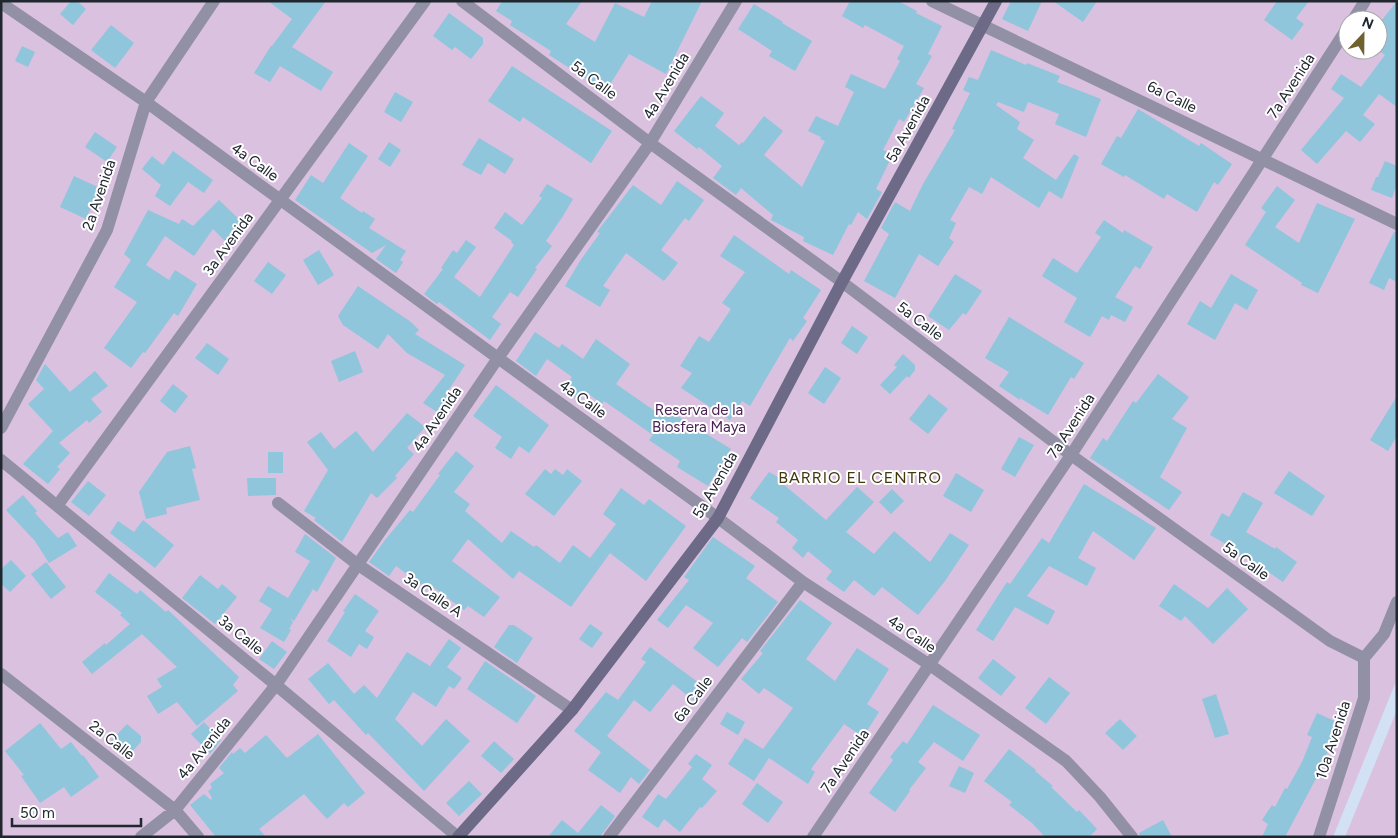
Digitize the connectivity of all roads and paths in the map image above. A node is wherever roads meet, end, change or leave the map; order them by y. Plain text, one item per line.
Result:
1 (214, 1) edge
2 (425, 1) edge
3 (462, 1) edge
4 (736, 1) edge
5 (932, 1) edge
6 (996, 1) edge
7 (1, 3) edge
8 (984, 25) junction
9 (1338, 44) edge
10 (146, 102) junction
11 (650, 143) junction
12 (1264, 160) junction
13 (280, 200) junction
14 (1397, 224) edge
15 (842, 282) junction
16 (498, 358) junction
17 (1, 428) edge
18 (1071, 455) junction
19 (1, 460) edge
20 (278, 503) dead end
21 (57, 506) junction
22 (718, 518) junction
23 (357, 564) junction
24 (803, 582) junction
25 (1397, 602) edge
26 (1364, 658) junction
27 (930, 665) junction
28 (1, 674) edge
29 (276, 685) junction
30 (572, 710) junction
31 (175, 810) junction
32 (141, 837) edge
33 (198, 837) edge
34 (458, 837) edge
35 (609, 837) edge
36 (814, 837) edge
37 (1132, 837) edge
38 (1319, 837) edge

1 - 10 street, 2a Avenida
2 - 13 street, 3a Avenida
3 - 11 street, 5a Calle
4 - 11 street, 4a Avenida
5 - 8 street, 6a Calle
6 - 8 street, 5a Avenida
7 - 10 street, 4a Calle
8 - 12 street, 6a Calle
8 - 15 street, 5a Avenida
9 - 12 street, 7a Avenida
10 - 13 street, 4a Calle
10 - 17 street, 2a Avenida
11 - 15 street, 5a Calle
11 - 16 street, 4a Avenida
12 - 14 street, 6a Calle
12 - 18 street, 7a Avenida
13 - 16 street, 4a Calle
13 - 21 street, 3a Avenida
15 - 18 street, 5a Calle
15 - 22 street, 5a Avenida
16 - 22 street, 4a Calle
16 - 23 street, 4a Avenida
18 - 26 street, 5a Calle
18 - 27 street, 7a Avenida
19 - 21 street, 3a Calle
20 - 23 street, 3a Calle A
21 - 29 street, 3a Calle
22 - 24 street, 4a Calle
22 - 30 street, 5a Avenida
23 - 29 street, 4a Avenida
23 - 30 street, 3a Calle A
24 - 27 street, 4a Calle
24 - 35 street, 6a Calle
25 - 26 street
26 - 38 street, 10a Avenida
27 - 36 street, 7a Avenida
27 - 37 street, 4a Calle
28 - 31 street, 2a Calle
29 - 31 street, 4a Avenida
29 - 34 street, 3a Calle
30 - 34 street, 5a Avenida
31 - 32 street, 4a Avenida
31 - 33 street, 2a Calle

